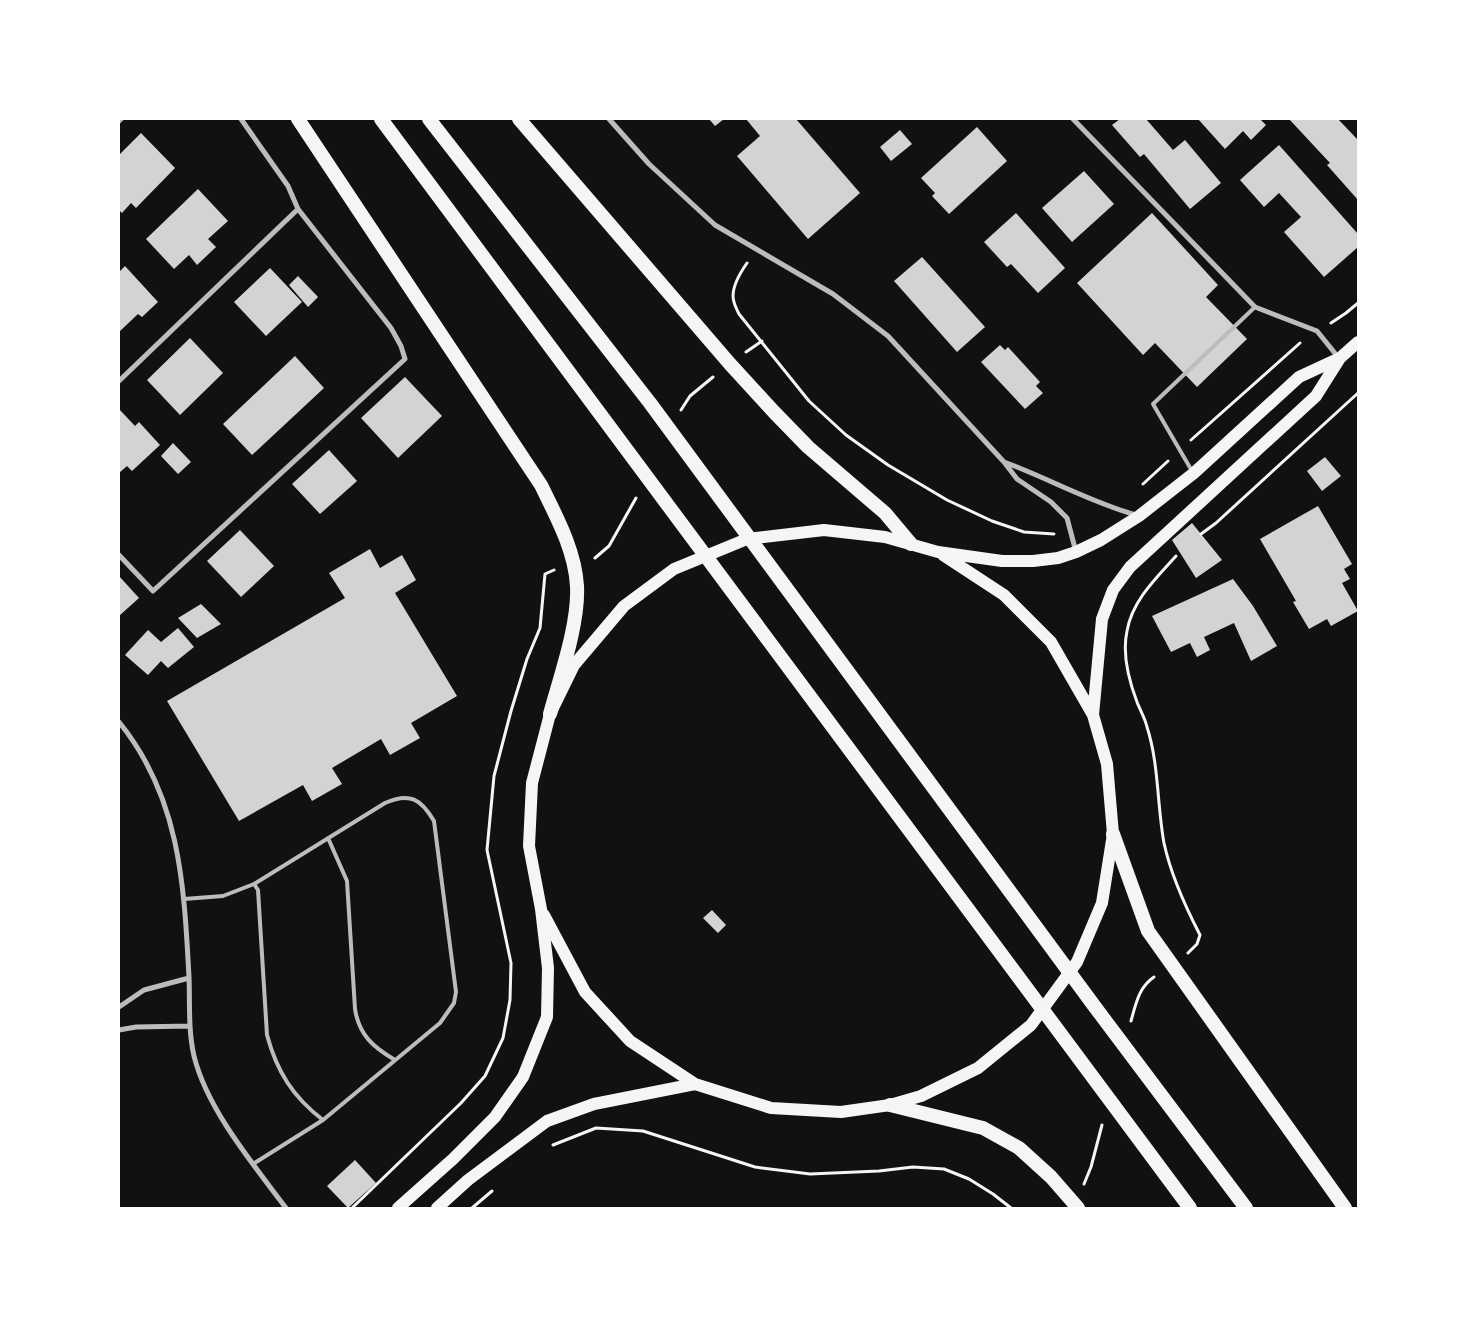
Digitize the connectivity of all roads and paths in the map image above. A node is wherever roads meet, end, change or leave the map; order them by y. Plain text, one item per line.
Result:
1 (241, 119) edge
2 (298, 119) edge
3 (381, 119) edge
4 (429, 119) edge
5 (520, 119) edge
6 (609, 119) edge
7 (1073, 119) edge
8 (298, 209) junction
9 (755, 249) junction
10 (1255, 307) junction
11 (762, 341) junction
12 (1358, 342) edge
13 (1295, 346) dead end
14 (740, 356) dead end
15 (1340, 358) junction
16 (119, 381) edge
17 (1358, 393) edge
18 (1200, 433) dead end
19 (1004, 462) junction
20 (1164, 465) dead end
21 (1194, 473) junction
22 (1139, 487) dead end
23 (1139, 516) junction
24 (1057, 533) dead end
25 (1201, 534) dead end
26 (911, 544) junction
27 (938, 552) junction
28 (1076, 552) junction
29 (1180, 552) dead end
30 (119, 555) edge
31 (559, 568) dead end
32 (550, 714) junction
33 (1093, 715) junction
34 (119, 722) edge
35 (1113, 834) junction
36 (328, 838) junction
37 (254, 884) junction
38 (184, 899) junction
39 (541, 909) junction
40 (1186, 955) dead end
41 (189, 978) junction
42 (119, 1006) edge
43 (190, 1026) junction
44 (119, 1030) edge
45 (395, 1060) junction
46 (695, 1084) junction
47 (890, 1105) junction
48 (323, 1120) junction
49 (546, 1149) dead end
50 (253, 1164) junction
51 (493, 1190) dead end
52 (286, 1208) edge
53 (352, 1208) edge
54 (398, 1208) edge
55 (437, 1208) edge
56 (472, 1208) edge
57 (1011, 1208) edge
58 (1078, 1208) edge
59 (1190, 1208) edge
60 (1246, 1208) edge
61 (1345, 1208) edge

1 - 8 street
2 - 32 highway
3 - 59 highway
4 - 60 highway
5 - 26 highway
6 - 9 street
7 - 10 street
8 - 16 street
8 - 30 street
9 - 11 path
9 - 19 street
10 - 15 street
10 - 21 lane
11 - 14 path
11 - 24 path
12 - 15 main road
13 - 18 path
15 - 21 main road
15 - 33 main road
17 - 25 path
19 - 23 street
19 - 28 street
20 - 22 path
21 - 23 main road
23 - 28 main road
26 - 27 main road
26 - 32 main road
27 - 28 main road
27 - 33 main road
29 - 40 path
31 - 53 path
32 - 39 main road
33 - 35 main road
34 - 38 street
35 - 47 main road
35 - 61 highway
36 - 37 lane
36 - 45 lane
36 - 45 lane
37 - 38 lane
37 - 48 lane
38 - 41 street
39 - 46 main road
39 - 54 main road
41 - 42 street
41 - 43 street
43 - 44 street
43 - 50 street
45 - 48 lane
46 - 47 main road
46 - 55 main road
47 - 58 highway
48 - 50 lane
49 - 57 path
50 - 52 street
51 - 56 path

